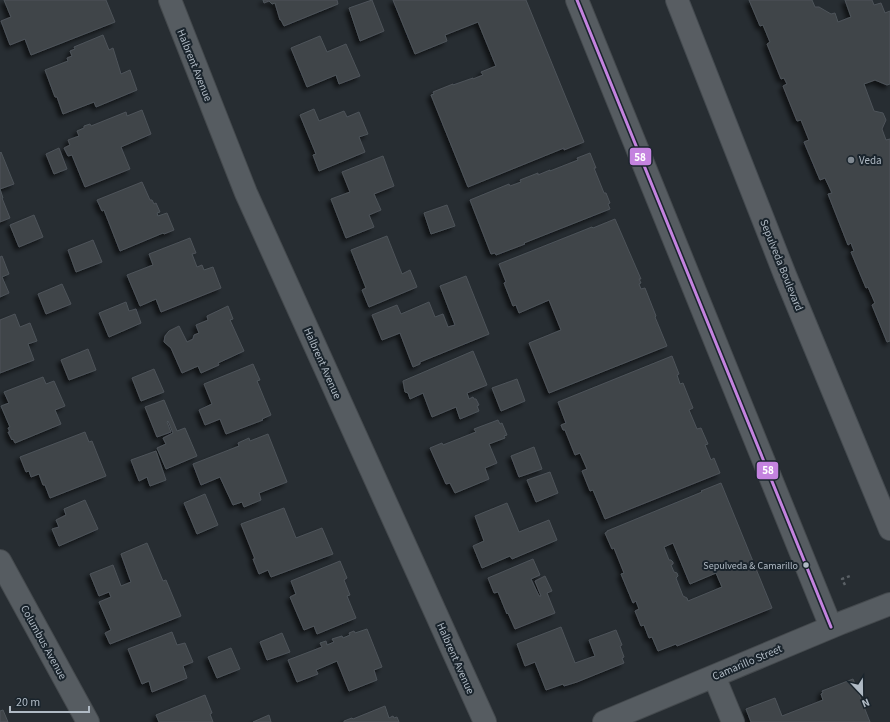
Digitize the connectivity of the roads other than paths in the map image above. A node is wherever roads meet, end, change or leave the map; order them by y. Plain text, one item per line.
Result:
1 (170, 0) edge
2 (577, 0) edge
3 (677, 0) edge
4 (890, 529) edge
5 (0, 561) edge
6 (890, 604) edge
7 (831, 627) junction
8 (714, 676) junction
9 (88, 722) edge
10 (485, 722) edge
11 (604, 722) edge
12 (733, 722) edge

1 - 10 street, Halbrent Avenue
2 - 7 street
3 - 4 main road, Sepulveda Boulevard
5 - 9 street, Columbus Avenue
6 - 7 street, Camarillo Street
7 - 8 street, Camarillo Street
8 - 11 street, Camarillo Street
8 - 12 street

